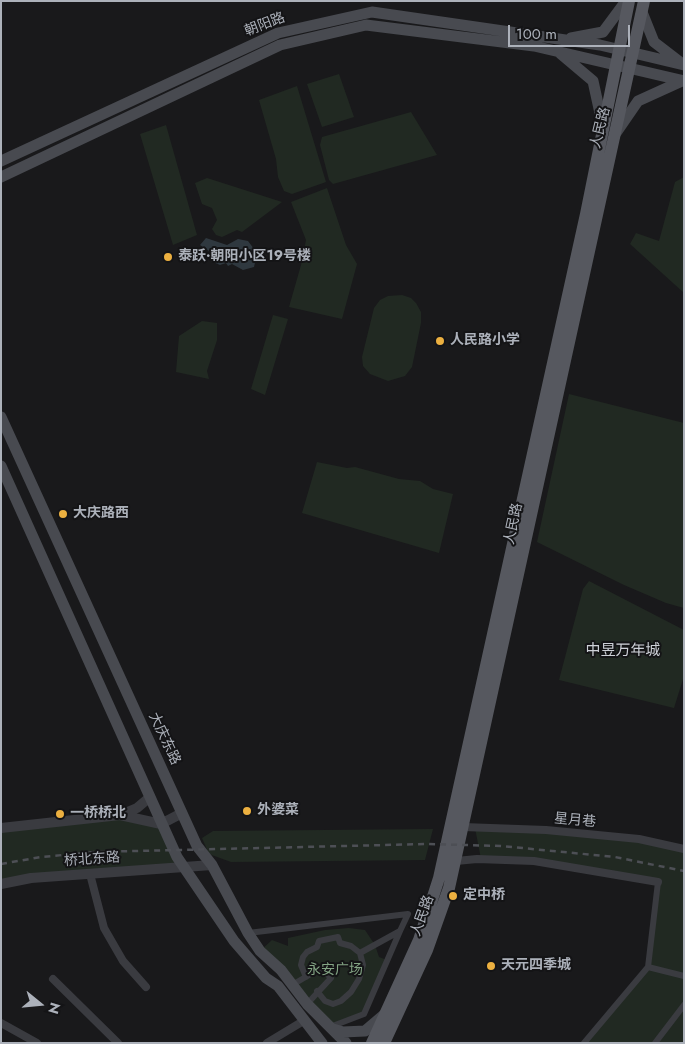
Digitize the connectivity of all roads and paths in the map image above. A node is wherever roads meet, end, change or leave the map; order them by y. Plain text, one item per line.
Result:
1 (628, 1) edge
2 (643, 7) edge
3 (561, 40) junction
4 (620, 50) junction
5 (557, 51) junction
6 (634, 52) junction
7 (617, 65) junction
8 (684, 65) edge
9 (630, 69) junction
10 (683, 81) edge
11 (609, 132) junction
12 (1, 161) edge
13 (1, 177) edge
14 (1, 417) edge
15 (1, 466) edge
16 (150, 797) junction
17 (182, 813) junction
18 (120, 815) junction
19 (161, 824) junction
20 (463, 827) junction
21 (1, 828) edge
22 (684, 849) edge
23 (456, 861) junction
24 (212, 865) junction
25 (184, 866) junction
26 (90, 874) junction
27 (658, 882) joint
28 (1, 884) edge
29 (400, 931) junction
30 (248, 933) junction
31 (360, 953) junction
32 (648, 967) junction
33 (684, 976) edge
34 (306, 977) junction
35 (53, 979) dead end
36 (292, 985) junction
37 (146, 987) dead end
38 (317, 991) junction
39 (307, 1004) junction
40 (684, 1004) edge
41 (389, 1017) junction
42 (305, 1020) junction
43 (1, 1023) edge
44 (329, 1028) junction
45 (36, 1043) edge
46 (118, 1043) edge
47 (267, 1043) edge
48 (322, 1043) edge
49 (346, 1043) edge
50 (372, 1043) edge
51 (384, 1043) edge
52 (389, 1043) edge
53 (584, 1043) edge
54 (655, 1043) edge

1 - 3 main road
1 - 4 main road, 人民路
2 - 6 main road, 人民路
2 - 8 main road
3 - 4 main road, 朝阳路
3 - 12 main road, 朝阳路
4 - 6 main road, 朝阳路
4 - 7 main road, 人民路
5 - 7 main road, 朝阳路
5 - 11 main road
5 - 13 main road, 朝阳路
6 - 8 main road, 朝阳路
6 - 9 main road, 人民路
7 - 9 main road, 朝阳路
7 - 11 main road, 人民路
9 - 10 main road, 朝阳路
9 - 11 main road, 人民路
10 - 11 main road
11 - 20 main road, 人民路
11 - 41 main road, 人民路
14 - 17 main road, 大庆东路
15 - 16 main road
16 - 18 street
16 - 19 main road
17 - 19 street
17 - 24 main road, 大庆东路
18 - 19 street
18 - 21 street
19 - 25 main road
20 - 22 street, 星月巷
20 - 23 main road, 人民路
23 - 27 street
23 - 41 main road, 人民路
24 - 25 street, 桥北东路
24 - 30 main road, 大庆东路
25 - 26 street, 桥北东路
25 - 42 main road
26 - 28 street, 桥北东路
26 - 37 street
27 - 32 street
29 - 30 street
29 - 31 street
29 - 44 street
30 - 36 main road, 大庆东路
31 - 34 street
31 - 38 street
32 - 33 street
32 - 53 street
34 - 36 street
34 - 38 street
35 - 46 street
36 - 39 main road, 大庆东路
38 - 39 street
39 - 44 main road, 大庆东路
40 - 54 street
41 - 44 main road
41 - 50 main road, 人民路
41 - 51 main road, 人民路
41 - 52 main road
42 - 47 street
42 - 48 main road
43 - 45 street
44 - 49 main road, 大庆东路

